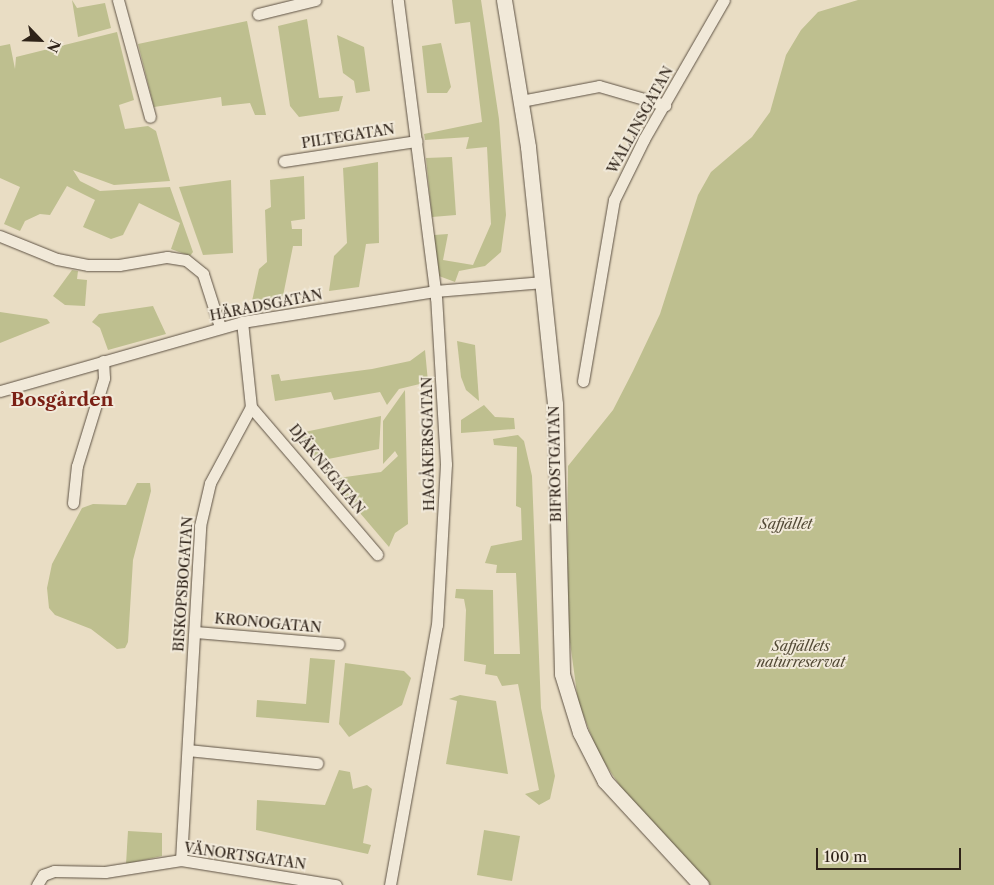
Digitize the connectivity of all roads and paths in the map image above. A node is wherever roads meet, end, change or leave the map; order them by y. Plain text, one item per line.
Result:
1 (118, 0) edge
2 (315, 0) edge
3 (398, 0) edge
4 (504, 0) edge
5 (724, 0) edge
6 (258, 14) dead end
7 (521, 101) junction
8 (665, 105) junction
9 (150, 117) dead end
10 (416, 141) junction
11 (284, 161) dead end
12 (0, 236) edge
13 (544, 282) junction
14 (435, 291) junction
15 (242, 322) junction
16 (220, 327) junction
17 (103, 361) junction
18 (583, 381) dead end
19 (0, 391) edge
20 (251, 407) junction
21 (73, 502) dead end
22 (377, 554) dead end
23 (195, 632) junction
24 (339, 644) dead end
25 (188, 750) junction
26 (317, 763) dead end
27 (181, 860) junction
28 (37, 885) edge
29 (336, 885) edge
30 (390, 885) edge
31 (701, 885) edge

1 - 9 street
2 - 6 street
3 - 10 street, HAGÅKERSGATAN
4 - 7 main road, BIFROSTGATAN
5 - 8 street, WALLINSGATAN
7 - 8 street
7 - 13 main road, BIFROSTGATAN
8 - 18 street, WALLINSGATAN
10 - 11 street, PILTEGATAN
10 - 14 street, HAGÅKERSGATAN
12 - 16 street
13 - 14 street, HÄRADSGATAN
13 - 31 main road, BIFROSTGATAN
14 - 15 street, HÄRADSGATAN
14 - 30 street, HAGÅKERSGATAN
15 - 16 street, HÄRADSGATAN
15 - 20 street
16 - 17 street, HÄRADSGATAN
17 - 19 street, HÄRADSGATAN
17 - 21 street
20 - 22 street, DJÄKNEGATAN
20 - 23 street, BISKOPSBOGATAN
23 - 24 street, KRONOGATAN
23 - 25 street, BISKOPSBOGATAN
25 - 26 street
25 - 27 street, BISKOPSBOGATAN
27 - 28 street, VÄNORTSGATAN
27 - 29 street, VÄNORTSGATAN

